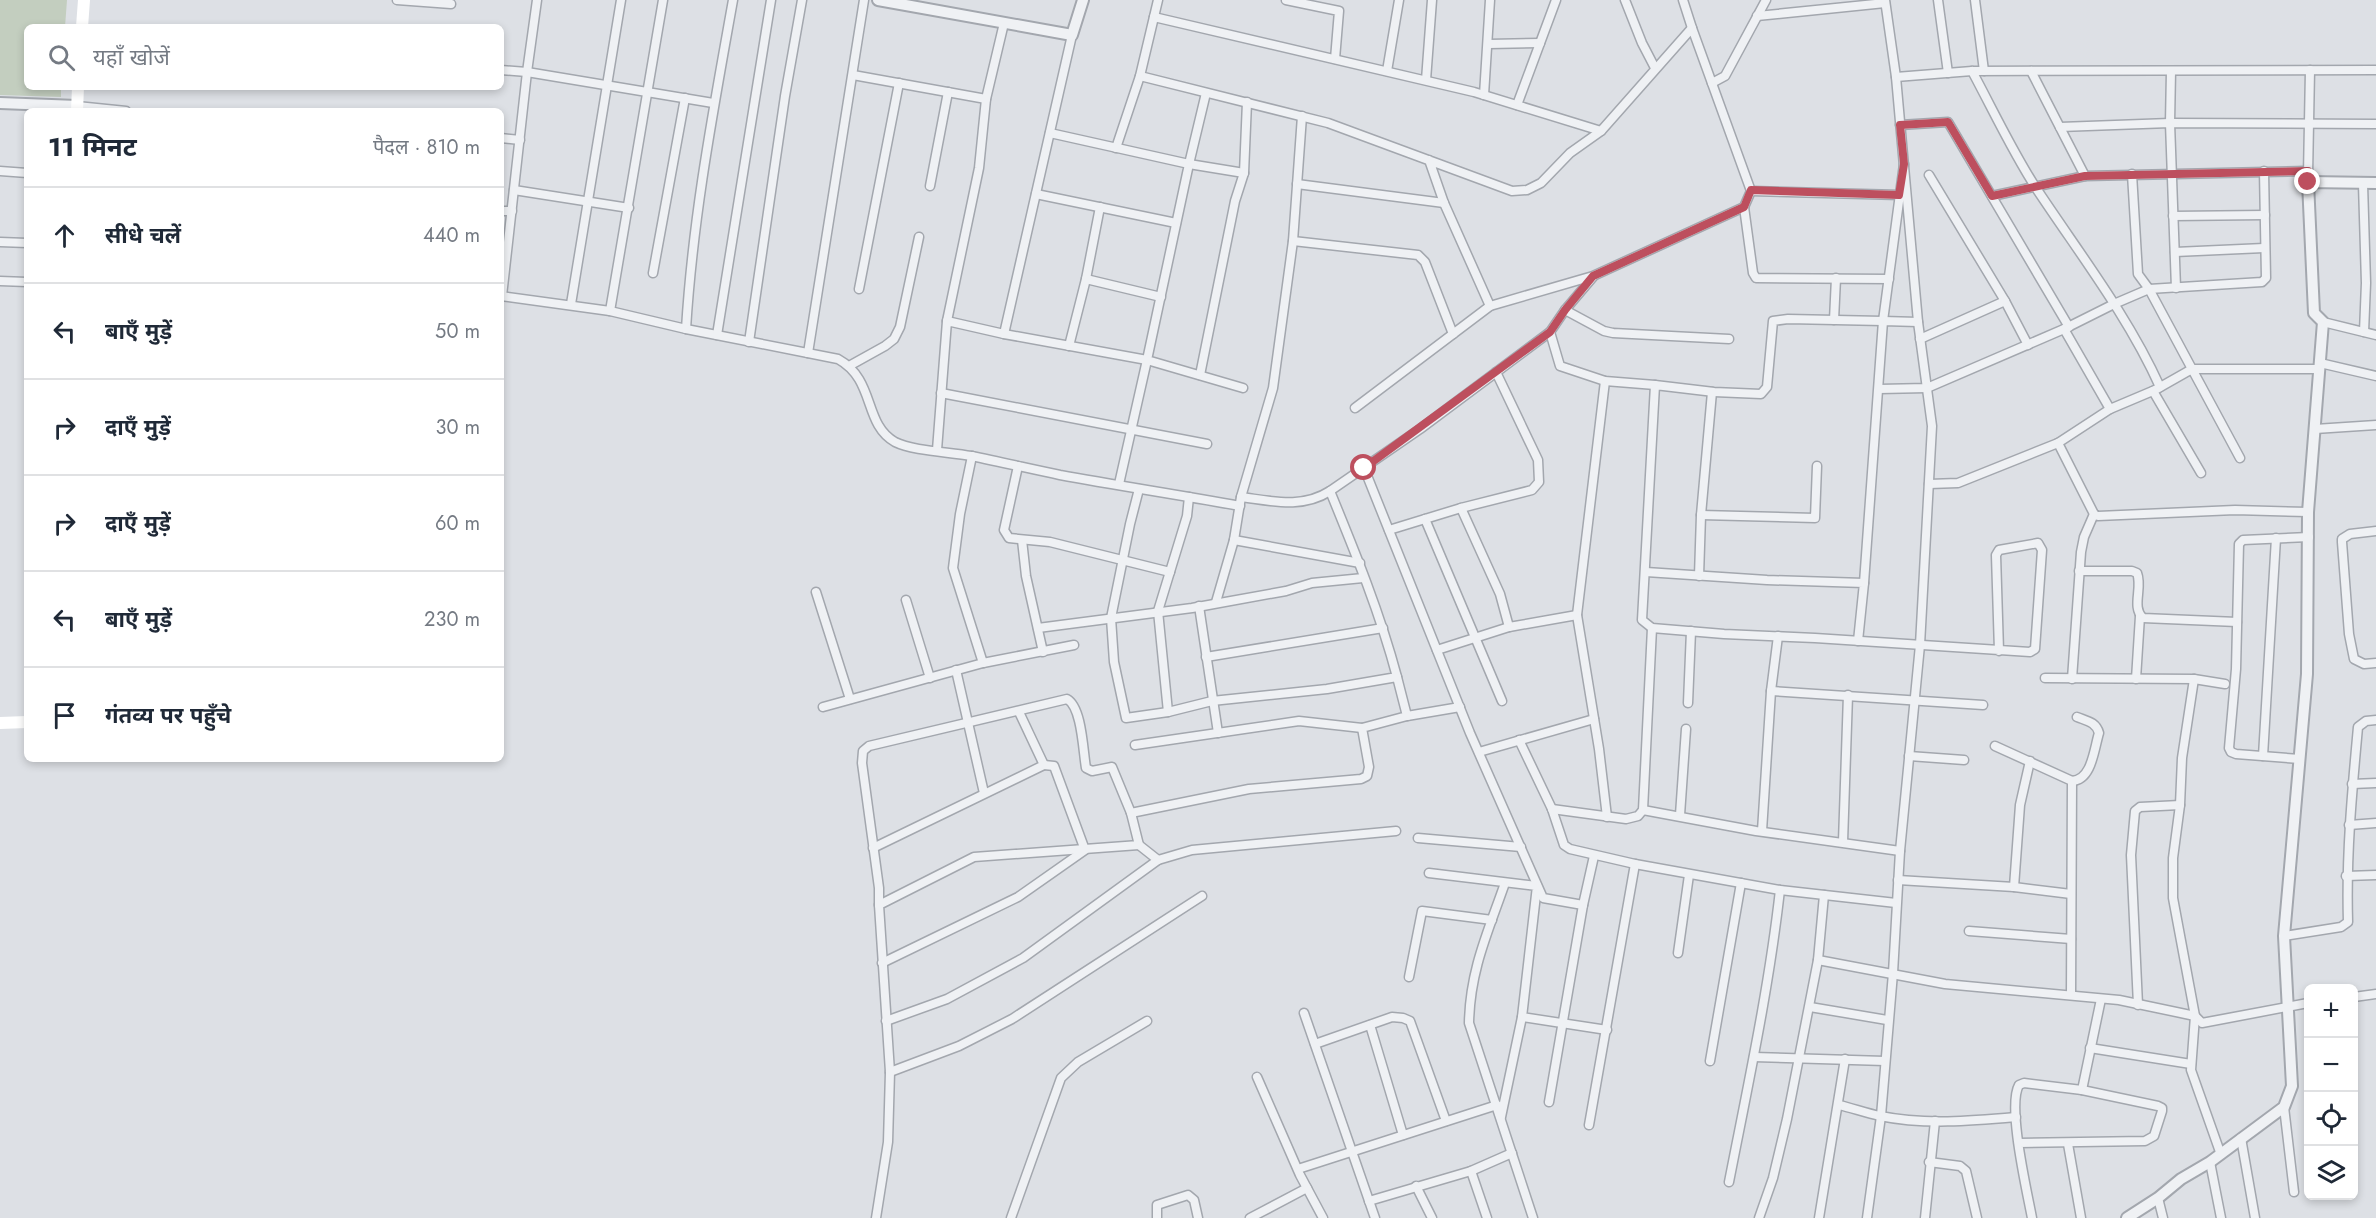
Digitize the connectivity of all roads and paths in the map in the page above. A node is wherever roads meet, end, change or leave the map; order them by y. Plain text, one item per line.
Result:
1 (84, 0) edge
2 (397, 0) edge
3 (537, 0) edge
4 (621, 0) edge
5 (663, 0) edge
6 (733, 0) edge
7 (771, 0) edge
8 (802, 0) edge
9 (864, 0) edge
10 (878, 0) edge
11 (1083, 0) edge
12 (1158, 0) edge
13 (1286, 0) edge
14 (1340, 0) edge
15 (1399, 0) edge
16 (1432, 0) edge
17 (1490, 0) edge
18 (1556, 0) edge
19 (1625, 0) edge
20 (1683, 0) edge
21 (1766, 0) edge
22 (1938, 0) edge
23 (1975, 0) edge
24 (1885, 1) edge
25 (451, 4) dead end
26 (1340, 11) junction
27 (1757, 16) junction
28 (1154, 17) junction
29 (1004, 23) junction
30 (82, 24) edge
31 (1692, 28) junction
32 (1072, 35) junction
33 (1540, 43) junction
34 (1489, 44) junction
35 (1335, 59) junction
36 (1655, 68) junction
37 (504, 70) edge
38 (2310, 70) junction
39 (2376, 70) edge
40 (1387, 71) junction
41 (1972, 71) junction
42 (1983, 71) junction
43 (2031, 71) junction
44 (2171, 71) junction
45 (527, 72) junction
46 (1948, 73) junction
47 (853, 75) junction
48 (1140, 76) junction
49 (1896, 77) junction
50 (1426, 80) junction
51 (899, 83) junction
52 (1712, 83) junction
53 (606, 86) junction
54 (78, 90) edge
55 (648, 91) junction
56 (948, 92) junction
57 (1206, 93) junction
58 (1484, 95) junction
59 (685, 98) junction
60 (986, 99) junction
61 (1247, 102) junction
62 (713, 103) junction
63 (0, 104) edge
64 (1517, 105) junction
65 (36, 108) edge
66 (77, 108) edge
67 (1302, 116) junction
68 (2170, 123) junction
69 (2376, 124) edge
70 (1900, 125) junction
71 (2308, 125) junction
72 (2060, 127) junction
73 (1601, 131) junction
74 (1050, 133) junction
75 (504, 138) edge
76 (519, 140) junction
77 (1116, 148) junction
78 (1429, 160) junction
79 (1189, 164) junction
80 (1904, 164) junction
81 (0, 171) edge
82 (2264, 171) junction
83 (24, 173) edge
84 (1244, 173) junction
85 (2132, 174) junction
86 (1929, 175) dead end
87 (2172, 175) junction
88 (2085, 176) junction
89 (2308, 176) junction
90 (2376, 183) edge
91 (1297, 184) junction
92 (2363, 184) junction
93 (2034, 185) junction
94 (930, 186) dead end
95 (514, 190) junction
96 (1751, 190) junction
97 (1036, 194) junction
98 (1899, 195) junction
99 (1992, 196) junction
100 (588, 201) junction
101 (1444, 203) junction
102 (1100, 207) junction
103 (1744, 207) junction
104 (629, 208) junction
105 (504, 211) edge
106 (512, 211) junction
107 (2265, 215) junction
108 (2173, 216) junction
109 (1176, 224) junction
110 (919, 237) dead end
111 (1293, 240) junction
112 (2376, 241) edge
113 (0, 242) edge
114 (2365, 242) junction
115 (24, 243) edge
116 (2264, 248) junction
117 (2175, 252) junction
118 (504, 271) edge
119 (653, 273) dead end
120 (1593, 276) junction
121 (1836, 278) junction
122 (1086, 279) junction
123 (1889, 279) junction
124 (0, 280) edge
125 (24, 282) edge
126 (2176, 288) junction
127 (859, 289) dead end
128 (2149, 289) junction
129 (504, 296) edge
130 (1161, 297) junction
131 (2005, 301) junction
132 (571, 304) junction
133 (2114, 304) junction
134 (1490, 306) junction
135 (1565, 310) junction
136 (610, 311) junction
137 (1834, 320) junction
138 (947, 321) junction
139 (1884, 321) junction
140 (1918, 321) junction
141 (2323, 322) junction
142 (2067, 328) junction
143 (686, 329) junction
144 (1550, 332) junction
145 (2364, 332) junction
146 (1004, 334) junction
147 (1454, 334) junction
148 (717, 335) junction
149 (2376, 335) edge
150 (1729, 339) dead end
151 (1920, 339) junction
152 (749, 342) junction
153 (2028, 345) junction
154 (1069, 346) junction
155 (808, 353) junction
156 (1147, 360) junction
157 (849, 366) junction
158 (2320, 366) junction
159 (2192, 369) junction
160 (1496, 372) junction
161 (1200, 375) junction
162 (2376, 376) edge
163 (1605, 381) junction
164 (1655, 385) junction
165 (1243, 388) dead end
166 (1927, 388) junction
167 (1879, 389) junction
168 (2157, 389) junction
169 (1712, 392) junction
170 (941, 393) junction
171 (1355, 408) dead end
172 (2110, 409) junction
173 (2376, 425) edge
174 (2315, 429) junction
175 (1130, 430) junction
176 (2058, 443) junction
177 (1207, 444) dead end
178 (937, 450) junction
179 (972, 456) junction
180 (2240, 458) dead end
181 (1018, 466) junction
182 (1816, 466) dead end
183 (1364, 468) junction
184 (2200, 473) dead end
185 (1119, 484) junction
186 (1929, 484) junction
187 (1139, 489) junction
188 (1330, 491) junction
189 (1190, 497) junction
190 (1240, 502) junction
191 (1461, 508) junction
192 (2308, 512) junction
193 (2094, 514) junction
194 (1701, 515) junction
195 (1425, 519) junction
196 (1389, 530) junction
197 (2376, 531) edge
198 (2308, 537) junction
199 (2276, 538) junction
200 (1022, 540) junction
201 (1234, 540) junction
202 (1123, 560) junction
203 (1360, 563) junction
204 (2079, 571) junction
205 (1170, 572) junction
206 (1646, 572) junction
207 (1700, 576) junction
208 (1363, 578) junction
209 (1864, 583) junction
210 (816, 592) dead end
211 (906, 600) dead end
212 (1216, 602) junction
213 (1199, 606) junction
214 (1158, 611) junction
215 (1577, 615) junction
216 (2140, 616) junction
217 (1111, 618) junction
218 (2237, 622) junction
219 (1383, 627) junction
220 (1509, 627) junction
221 (1038, 628) junction
222 (1652, 628) junction
223 (1691, 631) junction
224 (1778, 636) junction
225 (1476, 638) junction
226 (1858, 641) junction
227 (1074, 645) dead end
228 (1920, 645) junction
229 (1437, 650) junction
230 (1999, 651) junction
231 (1043, 652) junction
232 (1206, 657) junction
233 (983, 663) junction
234 (2376, 663) edge
235 (956, 670) junction
236 (1397, 677) junction
237 (930, 678) junction
238 (2045, 678) dead end
239 (2072, 679) junction
240 (2136, 679) junction
241 (2194, 679) junction
242 (2225, 684) dead end
243 (1771, 692) junction
244 (1848, 695) junction
245 (850, 699) junction
246 (1915, 700) junction
247 (1212, 701) junction
248 (1502, 701) dead end
249 (1688, 703) dead end
250 (1983, 705) dead end
251 (823, 707) dead end
252 (1460, 707) junction
253 (1019, 712) junction
254 (1168, 712) junction
255 (1407, 716) junction
256 (2077, 717) dead end
257 (1594, 718) junction
258 (2376, 720) edge
259 (968, 721) junction
260 (24, 722) edge
261 (0, 723) edge
262 (1362, 728) junction
263 (1686, 729) dead end
264 (1218, 733) junction
265 (1519, 740) junction
266 (1135, 745) dead end
267 (1995, 746) dead end
268 (1479, 752) junction
269 (1909, 756) junction
270 (2264, 756) junction
271 (2300, 759) junction
272 (1964, 760) dead end
273 (2030, 761) junction
274 (1044, 765) junction
275 (2072, 781) junction
276 (2376, 783) edge
277 (2352, 784) junction
278 (984, 793) junction
279 (2180, 805) junction
280 (1552, 809) junction
281 (1643, 810) junction
282 (1131, 813) junction
283 (1680, 815) junction
284 (1606, 817) junction
285 (2376, 823) edge
286 (2349, 825) junction
287 (1396, 831) dead end
288 (1762, 831) junction
289 (1418, 838) dead end
290 (1843, 842) junction
291 (1139, 845) junction
292 (1521, 847) junction
293 (873, 848) junction
294 (1084, 850) junction
295 (1900, 850) junction
296 (1594, 856) junction
297 (1158, 860) junction
298 (1635, 864) junction
299 (1429, 873) dead end
300 (1689, 874) junction
301 (2376, 874) edge
302 (2346, 876) junction
303 (1898, 880) junction
304 (1505, 883) junction
305 (1740, 883) junction
306 (1537, 886) junction
307 (2014, 887) junction
308 (1780, 890) junction
309 (2071, 894) junction
310 (1824, 895) junction
311 (1202, 896) dead end
312 (1896, 903) junction
313 (879, 905) junction
314 (1583, 905) junction
315 (1492, 920) junction
316 (1969, 931) dead end
317 (2284, 936) junction
318 (2071, 939) junction
319 (1678, 953) dead end
320 (1818, 960) junction
321 (882, 963) junction
322 (1893, 973) junction
323 (1409, 977) dead end
324 (2376, 994) edge
325 (2071, 995) junction
326 (2358, 996) edge
327 (2101, 999) junction
328 (2304, 1004) edge
329 (2138, 1005) junction
330 (2289, 1006) junction
331 (1810, 1007) junction
332 (1304, 1013) dead end
333 (1522, 1017) junction
334 (2195, 1017) junction
335 (1887, 1020) junction
336 (886, 1021) junction
337 (1147, 1021) dead end
338 (1563, 1024) junction
339 (1370, 1025) junction
340 (1607, 1030) junction
341 (1315, 1044) junction
342 (2090, 1048) junction
343 (1754, 1057) junction
344 (1845, 1059) junction
345 (1799, 1060) junction
346 (1710, 1061) dead end
347 (1885, 1061) junction
348 (2191, 1064) junction
349 (890, 1072) junction
350 (1257, 1077) dead end
351 (2082, 1090) junction
352 (1549, 1102) dead end
353 (1497, 1105) junction
354 (1839, 1105) junction
355 (2284, 1107) junction
356 (1881, 1116) junction
357 (2016, 1117) junction
358 (1501, 1118) junction
359 (1446, 1121) junction
360 (1935, 1121) junction
361 (1589, 1125) dead end
362 (1403, 1135) junction
363 (2241, 1138) junction
364 (2019, 1143) junction
365 (2068, 1144) junction
366 (1353, 1151) junction
367 (2220, 1152) junction
368 (1512, 1153) junction
369 (1929, 1162) junction
370 (2210, 1162) junction
371 (1298, 1169) junction
372 (1471, 1171) junction
373 (1729, 1182) dead end
374 (1416, 1186) junction
375 (1307, 1188) junction
376 (2294, 1192) dead end
377 (2158, 1198) junction
378 (1369, 1201) junction
379 (876, 1218) edge
380 (1011, 1218) edge
381 (1157, 1218) edge
382 (1198, 1218) edge
383 (1250, 1218) edge
384 (1323, 1218) edge
385 (1375, 1218) edge
386 (1432, 1218) edge
387 (1487, 1218) edge
388 (1533, 1218) edge
389 (1759, 1218) edge
390 (1819, 1218) edge
391 (1867, 1218) edge
392 (1925, 1218) edge
393 (1977, 1218) edge
394 (2032, 1218) edge
395 (2080, 1218) edge
396 (2127, 1218) edge
397 (2163, 1218) edge
398 (2221, 1218) edge
399 (2255, 1218) edge

1 - 30 main road
2 - 25 street
3 - 45 street
4 - 53 street
5 - 55 street
6 - 62 street
7 - 148 street
8 - 152 street
9 - 47 street
10 - 29 street
11 - 32 street
12 - 28 street
13 - 26 street
14 - 26 street
15 - 40 street
16 - 50 street
17 - 34 street
18 - 33 street
19 - 36 street
20 - 31 street
21 - 27 street
22 - 46 street
23 - 42 street
24 - 27 street
24 - 49 street
26 - 35 street
27 - 52 street
28 - 35 street
28 - 48 street
29 - 32 street
29 - 60 street
31 - 36 street
31 - 52 street
32 - 74 street
33 - 34 street
33 - 64 street
34 - 58 street
35 - 40 street
36 - 73 street
37 - 45 street
38 - 39 street
38 - 44 street
38 - 71 street
40 - 50 street
41 - 42 street
41 - 46 street
41 - 93 street
42 - 43 street
43 - 44 street
43 - 72 street
44 - 68 street
45 - 53 street
45 - 76 street
46 - 49 street
47 - 51 street
47 - 155 street
48 - 57 street
48 - 77 street
49 - 70 street
50 - 58 street
51 - 56 street
51 - 127 street
52 - 96 street
53 - 55 street
53 - 100 street
54 - 66 main road
55 - 59 street
55 - 104 street
56 - 60 street
56 - 94 street
57 - 61 street
57 - 79 street
58 - 64 street
59 - 62 street
59 - 119 street
60 - 138 street
61 - 67 street
61 - 84 street
62 - 143 street
63 - 65 street
64 - 73 street
67 - 78 street
67 - 91 street
68 - 71 street
68 - 72 street
68 - 87 street
69 - 71 street
70 - 80 street
70 - 99 street
71 - 89 street
72 - 88 street
73 - 78 street
74 - 77 street
74 - 97 street
75 - 76 street
76 - 95 street
77 - 79 street
78 - 101 street
79 - 84 street
79 - 109 street
80 - 98 street
80 - 140 street
81 - 83 street
82 - 87 street
82 - 89 street
82 - 107 street
84 - 161 street
85 - 87 street
85 - 88 street
85 - 128 street
86 - 131 street
87 - 108 street
88 - 93 street
89 - 92 street
89 - 141 street
90 - 92 street
91 - 101 street
91 - 111 street
92 - 114 street
93 - 99 street
93 - 133 street
95 - 100 street
95 - 106 street
96 - 98 street
96 - 103 street
97 - 102 street
97 - 146 street
98 - 123 street
99 - 142 street
100 - 104 street
100 - 132 street
101 - 134 street
102 - 109 street
102 - 122 street
103 - 120 street
103 - 121 street
104 - 136 street
105 - 106 street
106 - 118 street
107 - 108 street
107 - 116 street
108 - 117 street
109 - 130 street
110 - 157 street
111 - 147 street
111 - 190 street
112 - 114 street
113 - 115 street
114 - 145 street
116 - 117 street
116 - 126 street
117 - 126 street
120 - 134 street
120 - 135 street
121 - 123 street
121 - 137 street
122 - 130 street
122 - 154 street
123 - 139 street
124 - 125 street
126 - 128 street
128 - 133 street
128 - 159 street
129 - 132 street
130 - 156 street
131 - 151 street
131 - 153 street
132 - 136 street
133 - 142 street
133 - 168 street
134 - 147 street
135 - 144 street
135 - 150 street
136 - 143 street
137 - 139 street
137 - 169 street
138 - 146 street
138 - 170 street
139 - 140 street
139 - 167 street
140 - 151 street
141 - 145 street
141 - 158 street
142 - 153 street
142 - 172 street
143 - 148 street
144 - 160 street
144 - 163 street
145 - 149 street
146 - 154 street
147 - 171 street
148 - 152 street
151 - 166 street
152 - 155 street
153 - 166 street
154 - 156 street
155 - 157 street
156 - 161 street
156 - 175 street
157 - 178 street
158 - 159 street
158 - 162 street
158 - 174 street
159 - 168 street
159 - 180 street
160 - 183 street
160 - 191 street
161 - 165 street
163 - 164 street
163 - 215 street
164 - 169 street
164 - 206 street
166 - 167 street
166 - 186 street
167 - 209 street
168 - 172 street
168 - 184 street
169 - 194 street
170 - 175 street
170 - 178 street
172 - 176 street
173 - 174 street
174 - 192 street
175 - 177 street
175 - 185 street
176 - 186 street
176 - 193 street
178 - 179 street
179 - 181 street
179 - 233 street
181 - 185 street
181 - 200 street
182 - 194 street
183 - 188 street
183 - 196 street
185 - 187 street
186 - 228 street
187 - 189 street
187 - 202 street
188 - 190 street
188 - 203 street
189 - 190 street
189 - 205 street
190 - 201 street
191 - 195 street
191 - 220 street
192 - 193 street
192 - 198 street
193 - 204 street
194 - 207 street
195 - 196 street
195 - 225 street
196 - 229 street
197 - 234 street
198 - 199 street
198 - 271 street
199 - 218 street
199 - 270 street
200 - 202 street
200 - 221 street
201 - 203 street
201 - 212 street
202 - 205 street
202 - 217 street
203 - 208 street
204 - 216 street
204 - 239 street
205 - 214 street
206 - 207 street
206 - 222 street
207 - 209 street
208 - 212 street
208 - 219 street
209 - 226 street
210 - 245 street
211 - 237 street
212 - 213 street
213 - 214 street
213 - 232 street
214 - 217 street
214 - 254 street
215 - 220 street
215 - 257 street
216 - 218 street
216 - 240 street
217 - 221 street
217 - 254 street
218 - 270 street
219 - 232 street
219 - 236 street
220 - 225 street
221 - 231 street
222 - 223 street
222 - 281 street
223 - 224 street
223 - 249 street
224 - 226 street
224 - 243 street
225 - 229 street
225 - 248 street
226 - 228 street
227 - 231 street
228 - 230 street
228 - 246 street
229 - 252 street
230 - 230 street
231 - 233 street
232 - 247 street
233 - 235 street
235 - 237 street
235 - 259 street
236 - 247 street
236 - 255 street
237 - 245 street
238 - 239 street
239 - 240 street
240 - 241 street
241 - 242 street
241 - 279 street
243 - 244 street
243 - 288 street
244 - 246 street
244 - 290 street
245 - 251 street
246 - 250 street
246 - 269 street
247 - 254 street
247 - 264 street
252 - 255 street
252 - 268 street
253 - 259 street
253 - 274 street
253 - 282 street
255 - 262 street
256 - 275 street
257 - 265 street
257 - 284 street
258 - 277 street
259 - 278 street
259 - 293 street
260 - 261 main road
262 - 264 street
262 - 282 street
263 - 283 street
264 - 266 street
265 - 268 street
265 - 280 street
267 - 273 street
268 - 292 street
269 - 272 street
269 - 295 street
270 - 271 street
271 - 317 street
273 - 275 street
273 - 307 street
274 - 278 street
274 - 294 street
275 - 309 street
276 - 277 street
277 - 286 street
278 - 293 street
279 - 329 street
279 - 334 street
280 - 284 street
280 - 296 street
281 - 283 street
281 - 284 street
282 - 291 street
283 - 288 street
285 - 286 street
286 - 302 street
287 - 297 street
288 - 290 street
289 - 292 street
290 - 295 street
291 - 294 street
291 - 297 street
292 - 306 street
293 - 313 street
294 - 313 street
294 - 321 street
295 - 303 street
296 - 298 street
296 - 314 street
297 - 336 street
298 - 300 street
298 - 340 street
299 - 304 street
300 - 305 street
300 - 319 street
301 - 302 street
302 - 317 street
303 - 307 street
303 - 312 street
304 - 306 street
304 - 315 street
305 - 308 street
305 - 346 street
306 - 314 street
306 - 333 street
307 - 309 street
308 - 310 street
308 - 343 street
309 - 318 street
310 - 312 street
310 - 320 street
311 - 349 street
312 - 322 street
313 - 321 street
314 - 338 street
315 - 323 street
315 - 353 street
316 - 318 street
317 - 330 street
318 - 325 street
320 - 322 street
320 - 331 street
321 - 336 street
322 - 325 street
322 - 335 street
324 - 326 street
325 - 327 street
327 - 329 street
327 - 342 street
328 - 330 street
329 - 334 street
330 - 334 street
330 - 355 street
331 - 335 street
331 - 345 street
332 - 341 street
333 - 338 street
333 - 358 street
334 - 348 street
335 - 347 street
336 - 349 street
337 - 380 street
338 - 340 street
338 - 352 street
339 - 341 street
339 - 359 street
339 - 362 street
340 - 361 street
341 - 366 street
342 - 348 street
342 - 351 street
343 - 345 street
343 - 373 street
344 - 345 street
344 - 347 street
344 - 354 street
345 - 389 street
347 - 356 street
348 - 367 street
349 - 379 street
350 - 371 street
351 - 357 street
351 - 365 street
353 - 358 street
353 - 359 street
354 - 356 street
354 - 390 street
355 - 363 street
355 - 376 street
356 - 360 street
356 - 391 street
357 - 360 street
357 - 364 street
358 - 368 street
359 - 362 street
360 - 369 street
362 - 366 street
363 - 367 street
363 - 399 street
364 - 365 street
364 - 394 street
365 - 395 street
366 - 371 street
366 - 378 street
367 - 370 street
368 - 372 street
368 - 388 street
369 - 392 street
369 - 393 street
370 - 377 street
370 - 398 street
371 - 375 street
372 - 374 street
372 - 387 street
374 - 378 street
374 - 386 street
375 - 383 street
375 - 384 street
377 - 396 street
377 - 397 street
378 - 385 street
381 - 382 street

